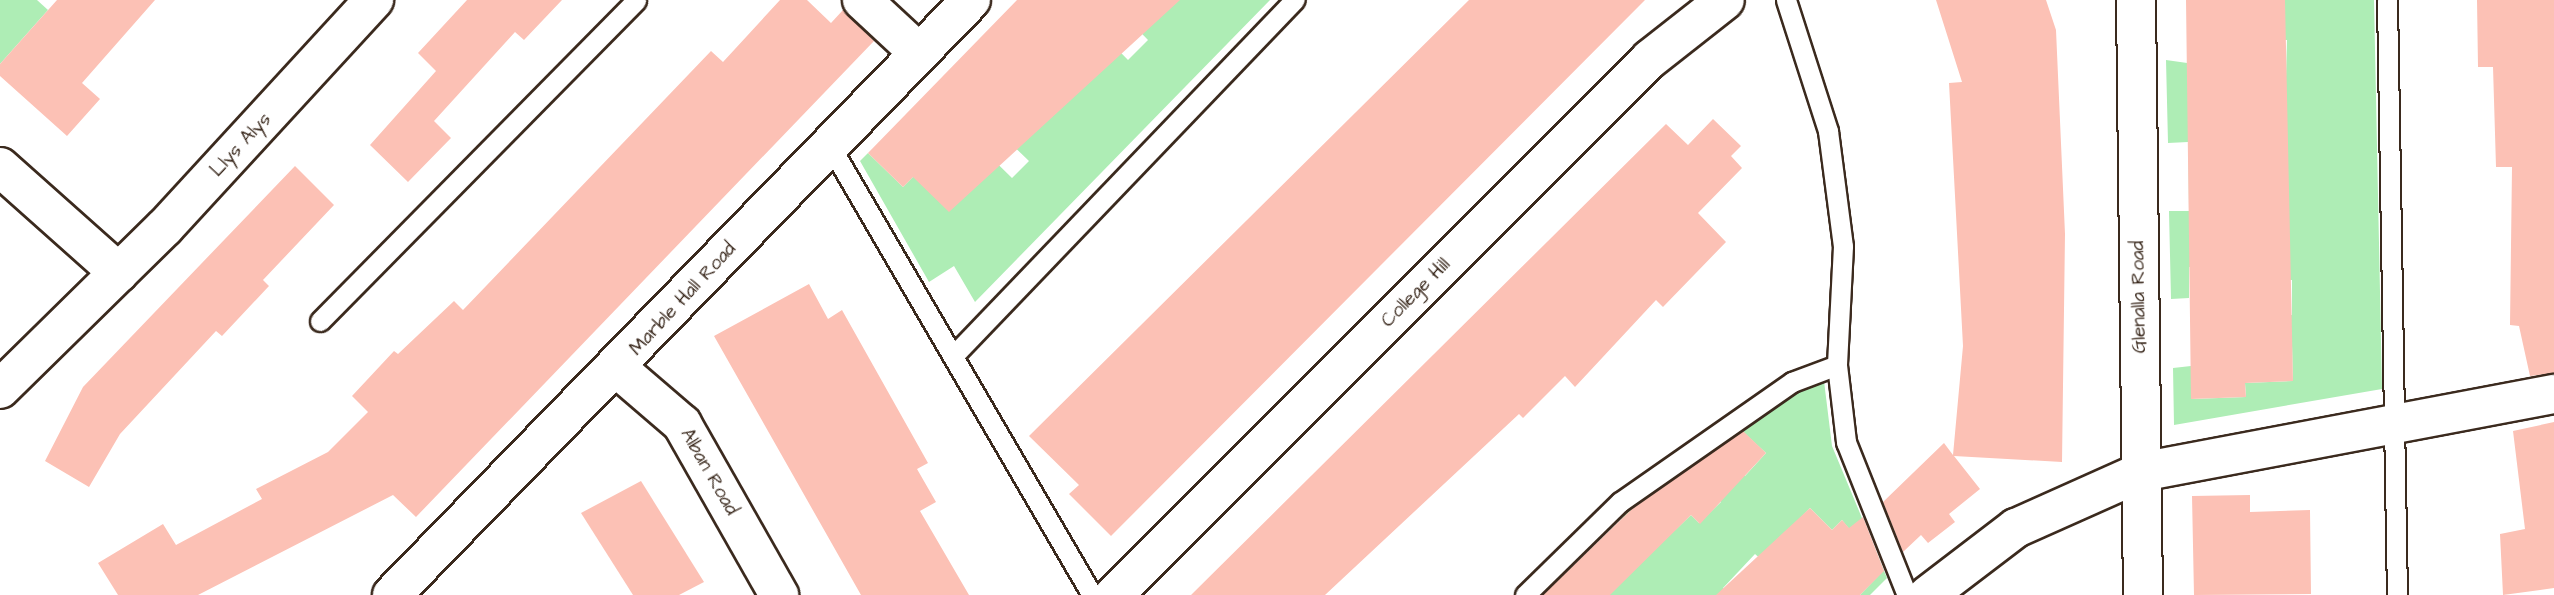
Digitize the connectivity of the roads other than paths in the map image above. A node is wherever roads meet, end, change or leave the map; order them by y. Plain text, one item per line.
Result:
1 (636, 0) edge
2 (862, 0) edge
3 (971, 0) edge
4 (1295, 0) edge
5 (1726, 0) edge
6 (1786, 0) edge
7 (2136, 0) edge
8 (2387, 0) edge
9 (360, 5) edge
10 (919, 53) junction
11 (829, 144) junction
12 (0, 167) edge
13 (119, 273) junction
14 (320, 321) dead end
15 (954, 355) junction
16 (1837, 365) junction
17 (617, 368) junction
18 (0, 389) edge
19 (2554, 394) edge
20 (2392, 426) junction
21 (2141, 472) junction
22 (392, 595) edge
23 (779, 595) edge
24 (1092, 595) edge
25 (1114, 595) edge
26 (1525, 595) edge
27 (1908, 595) edge
28 (1928, 595) edge
29 (2143, 595) edge
30 (2397, 595) edge

1 - 14 lane
2 - 10 street
3 - 10 street, Marble Hall Road
4 - 15 lane
5 - 25 street, College Hill
6 - 16 lane
7 - 21 street, Glenalla Road
8 - 20 lane
9 - 13 street, Llys Alys
10 - 11 street, Marble Hall Road
11 - 15 lane
11 - 17 street, Marble Hall Road
12 - 13 street
13 - 18 street, Llys Alys
15 - 24 lane
16 - 26 lane
16 - 27 lane
17 - 22 street, Marble Hall Road
17 - 23 street, Alban Road
19 - 20 street
20 - 21 street
20 - 30 lane
21 - 28 street
21 - 29 street, Glenalla Road

